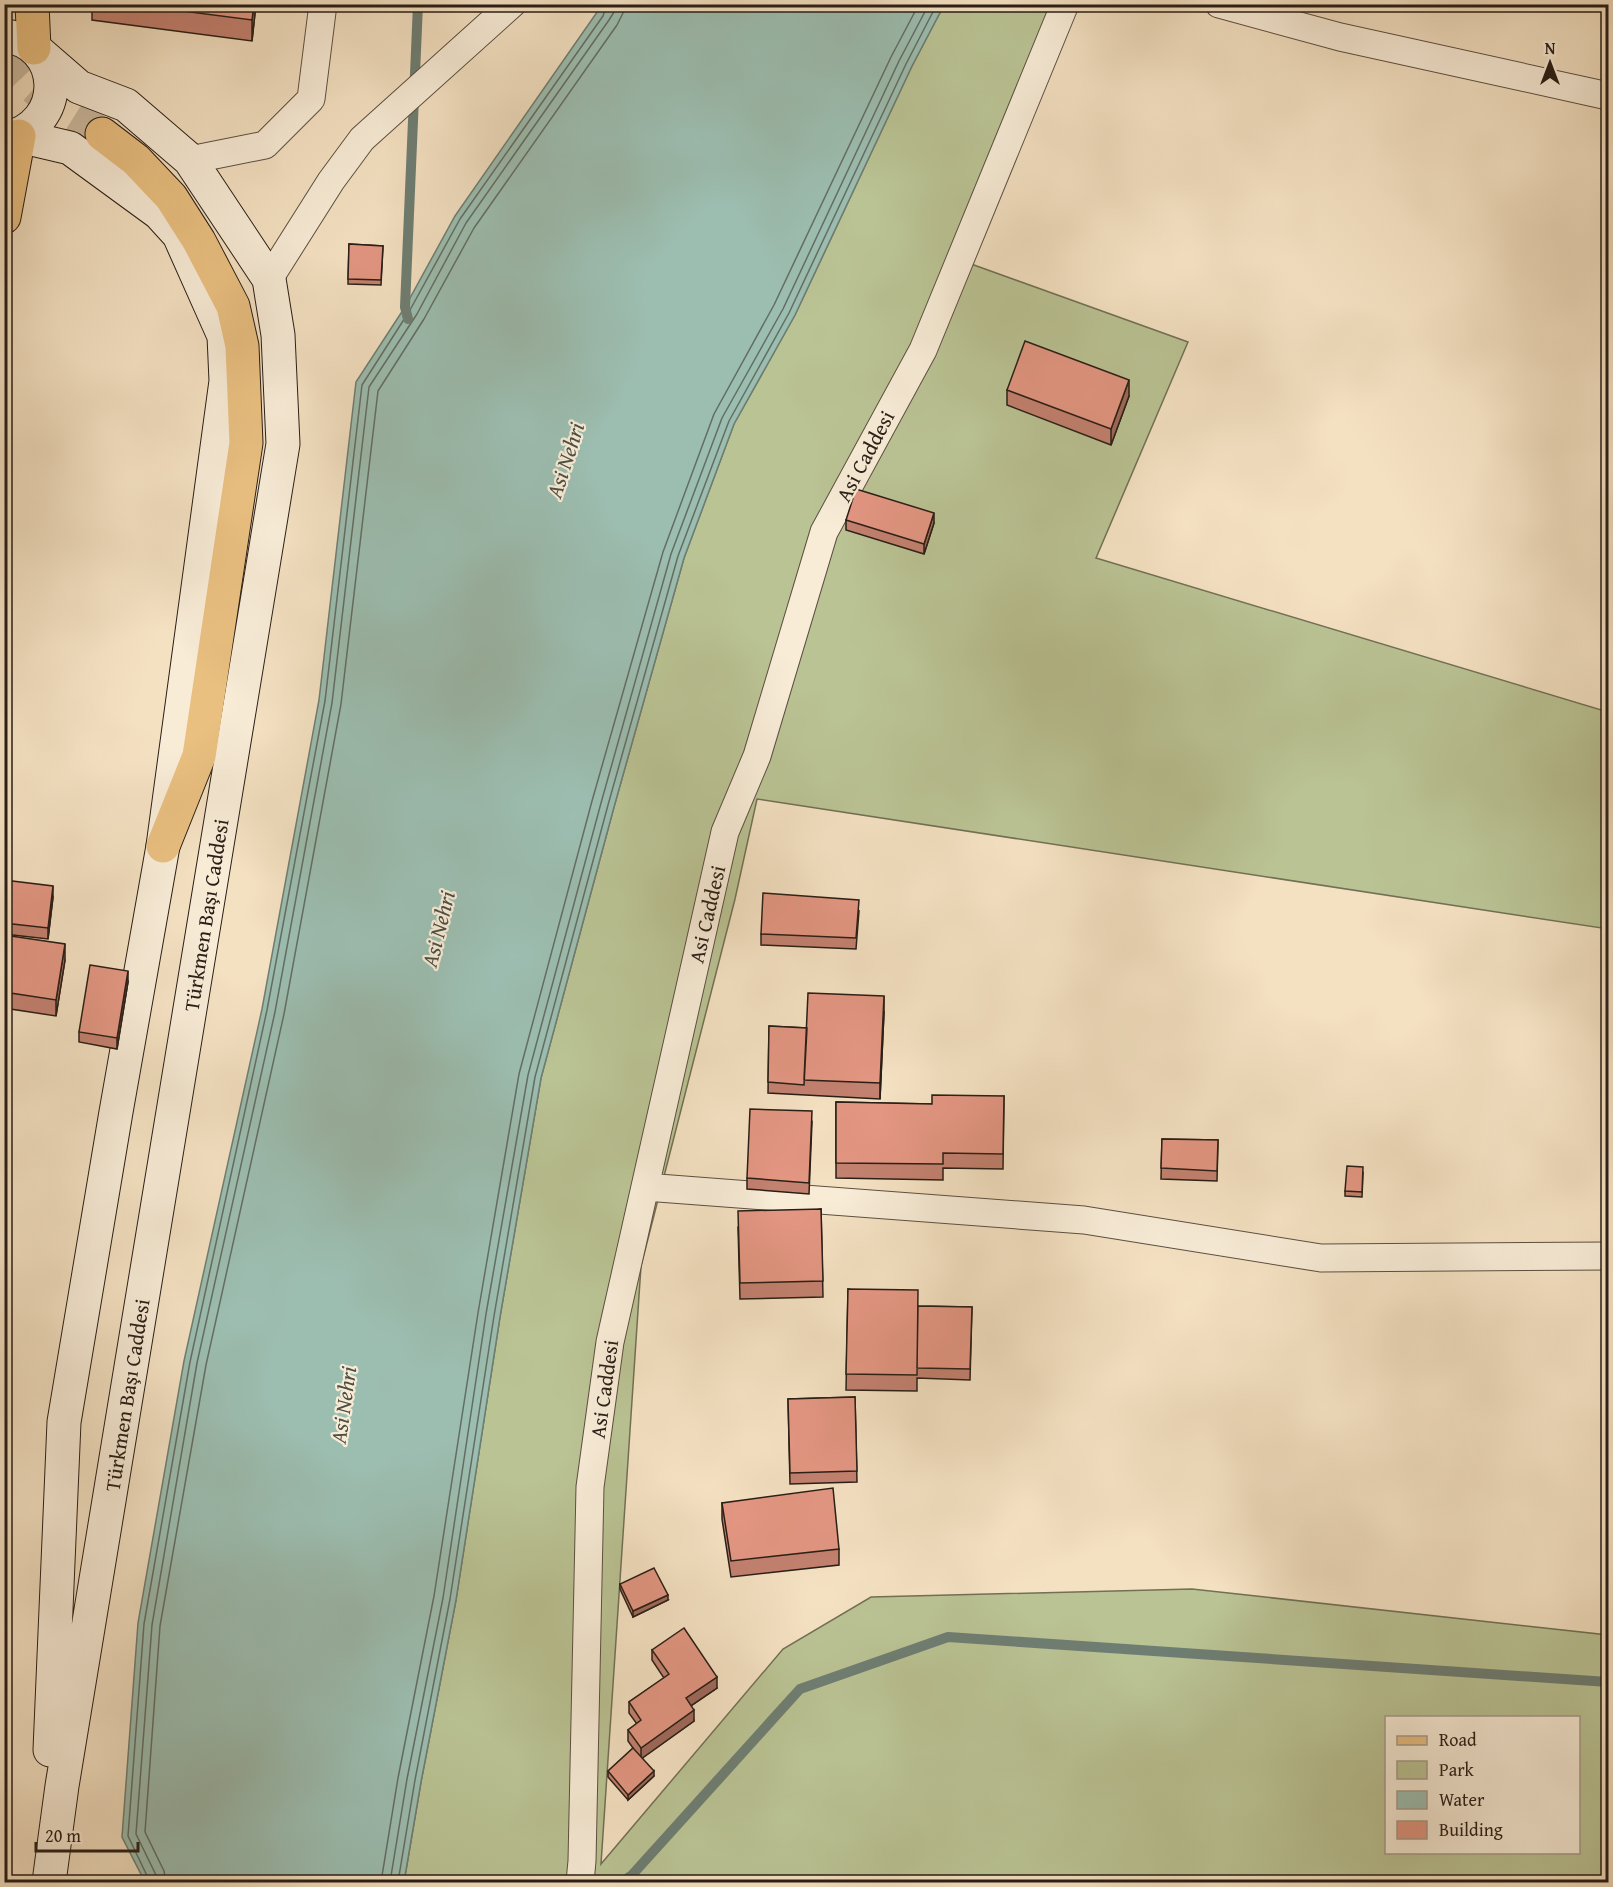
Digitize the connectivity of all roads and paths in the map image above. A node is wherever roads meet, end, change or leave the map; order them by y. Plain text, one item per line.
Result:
1 (32, 4) edge
2 (323, 4) edge
3 (512, 4) edge
4 (1065, 4) edge
5 (1220, 4) edge
6 (4, 36) edge
7 (34, 48) junction
8 (1608, 96) edge
9 (102, 134) tunnel mouth
10 (12, 138) edge
11 (190, 160) junction
12 (4, 217) edge
13 (269, 279) junction
14 (163, 846) junction
15 (645, 1187) junction
16 (1608, 1256) edge
17 (62, 1786) junction
18 (36, 1882) edge
19 (50, 1882) edge
20 (70, 1882) edge
21 (580, 1882) edge

1 - 7 main road
2 - 11 street
3 - 13 street
4 - 15 street, Asi Caddesi
5 - 8 street
6 - 7 main road, Türkmen Başı Caddesi
7 - 10 main road
7 - 11 main road, Türkmen Başı Caddesi
9 - 14 main road
10 - 12 main road
10 - 14 main road
11 - 13 main road, Türkmen Başı Caddesi
13 - 17 main road, Türkmen Başı Caddesi
14 - 18 main road
15 - 16 street
15 - 21 street, Asi Caddesi
17 - 19 main road, Türkmen Başı Caddesi
17 - 20 main road

